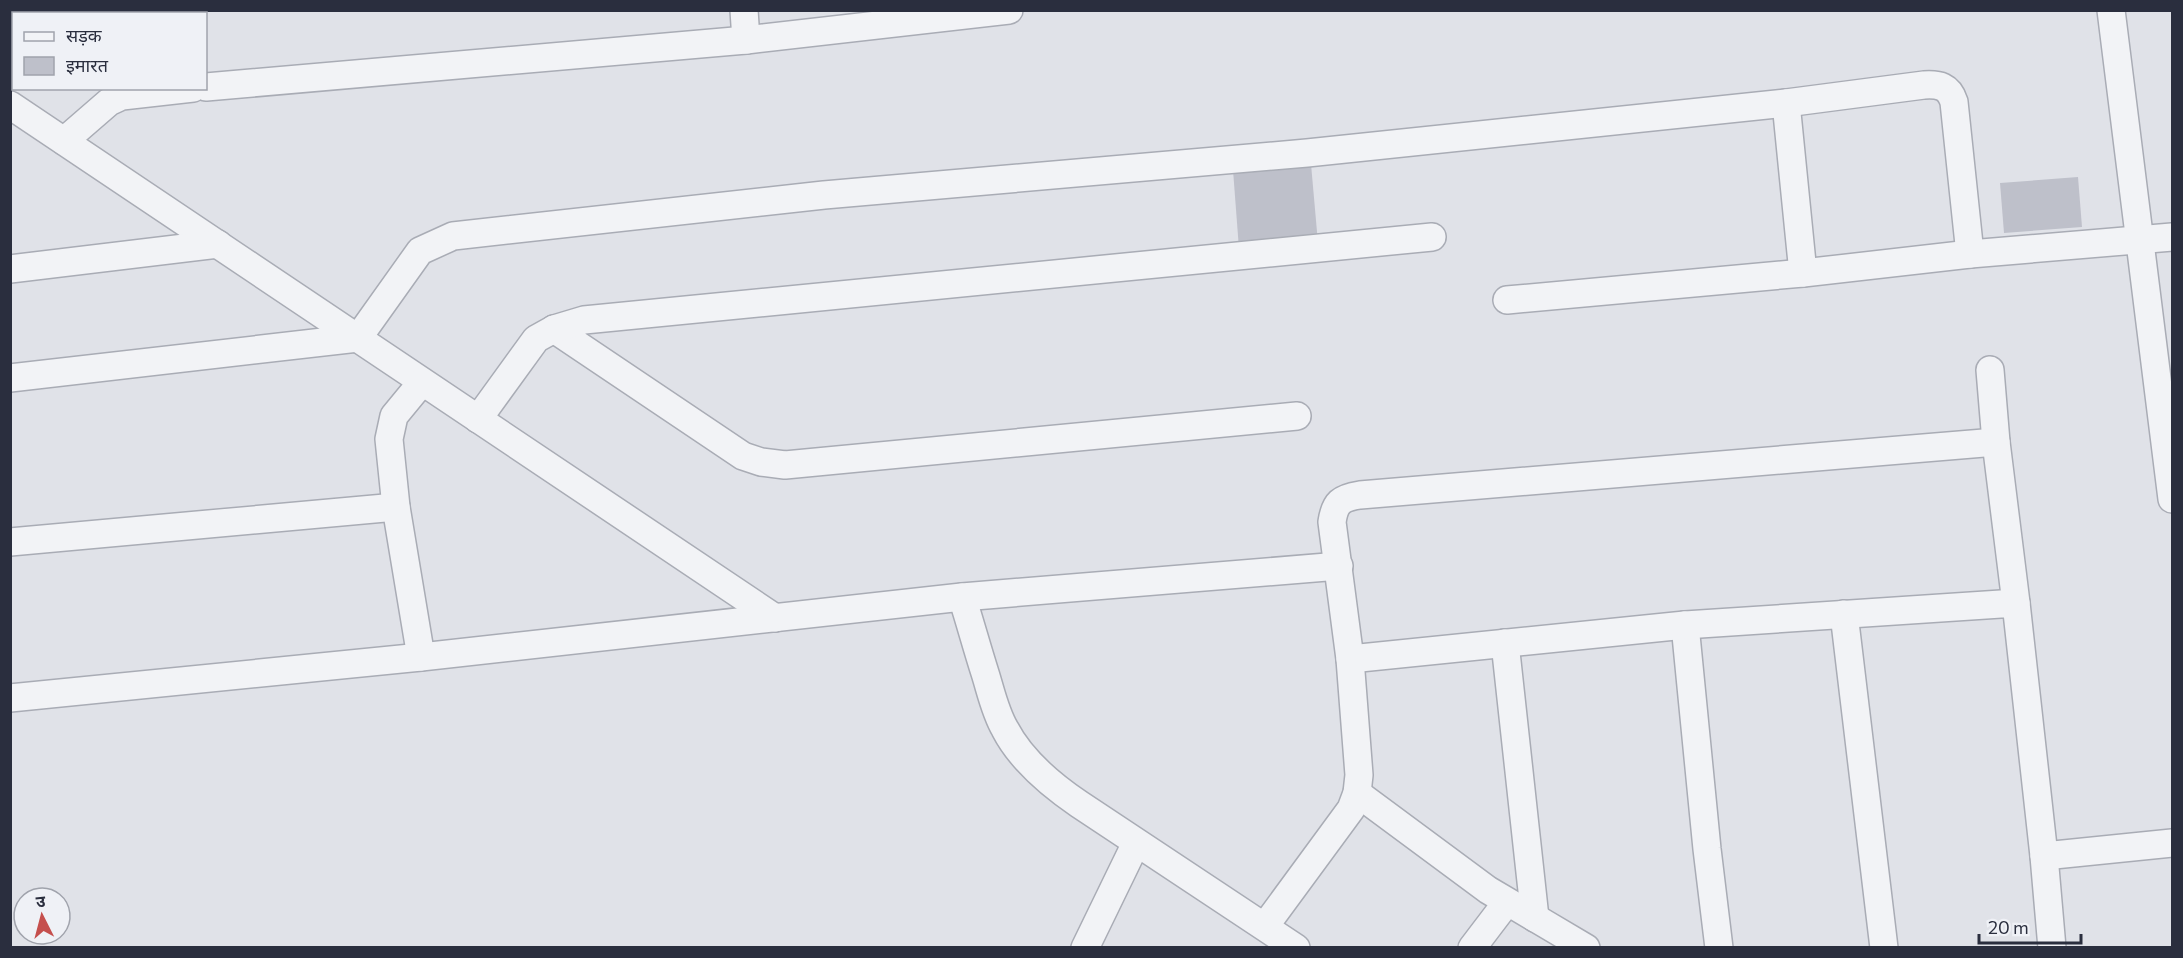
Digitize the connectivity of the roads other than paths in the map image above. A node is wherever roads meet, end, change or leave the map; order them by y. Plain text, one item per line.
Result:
1 (744, 10) edge
2 (1009, 10) edge
3 (2111, 10) edge
4 (746, 40) junction
5 (207, 87) edge
6 (174, 90) edge
7 (1786, 103) junction
8 (10, 105) edge
9 (64, 141) junction
10 (1432, 237) dead end
11 (2172, 237) edge
12 (2139, 241) junction
13 (218, 244) junction
14 (1970, 254) junction
15 (10, 269) edge
16 (1803, 273) junction
17 (1506, 300) dead end
18 (554, 329) junction
19 (358, 338) junction
20 (1990, 370) dead end
21 (10, 378) edge
22 (422, 382) junction
23 (1298, 416) dead end
24 (478, 419) junction
25 (1996, 442) junction
26 (2172, 499) edge
27 (396, 507) junction
28 (10, 542) edge
29 (1339, 566) junction
30 (962, 597) junction
31 (2016, 603) junction
32 (1844, 614) junction
33 (775, 618) junction
34 (1685, 625) junction
35 (1504, 643) junction
36 (421, 657) junction
37 (1350, 659) junction
38 (10, 698) edge
39 (1357, 793) junction
40 (1136, 843) junction
41 (2172, 843) edge
42 (2044, 856) junction
43 (1507, 902) junction
44 (1534, 918) junction
45 (1265, 926) junction
46 (1085, 948) edge
47 (1296, 948) edge
48 (1472, 948) edge
49 (1586, 948) edge
50 (1719, 948) edge
51 (1884, 948) edge
52 (2052, 948) edge

1 - 4 street
2 - 4 street
3 - 12 street
4 - 5 street
6 - 9 street
7 - 14 street
7 - 16 street
7 - 19 street
8 - 9 street
9 - 13 street
10 - 18 street
11 - 12 street
12 - 14 street
12 - 26 street
13 - 15 street
13 - 19 street
14 - 16 street
16 - 17 street
18 - 23 street
18 - 24 street
19 - 21 street
19 - 22 street
20 - 25 street
22 - 24 street
22 - 27 street
24 - 33 street
25 - 29 street
25 - 31 street
27 - 28 street
27 - 36 street
29 - 30 street
29 - 37 street
30 - 33 street
30 - 40 street
31 - 32 street
31 - 42 street
32 - 34 street
32 - 51 street
33 - 36 street
34 - 35 street
34 - 50 street
35 - 37 street
35 - 44 street
36 - 38 street
37 - 39 street
39 - 43 street
39 - 45 street
40 - 45 street
40 - 46 street
41 - 42 street
42 - 52 street
43 - 44 street
43 - 48 street
44 - 49 street
45 - 47 street

